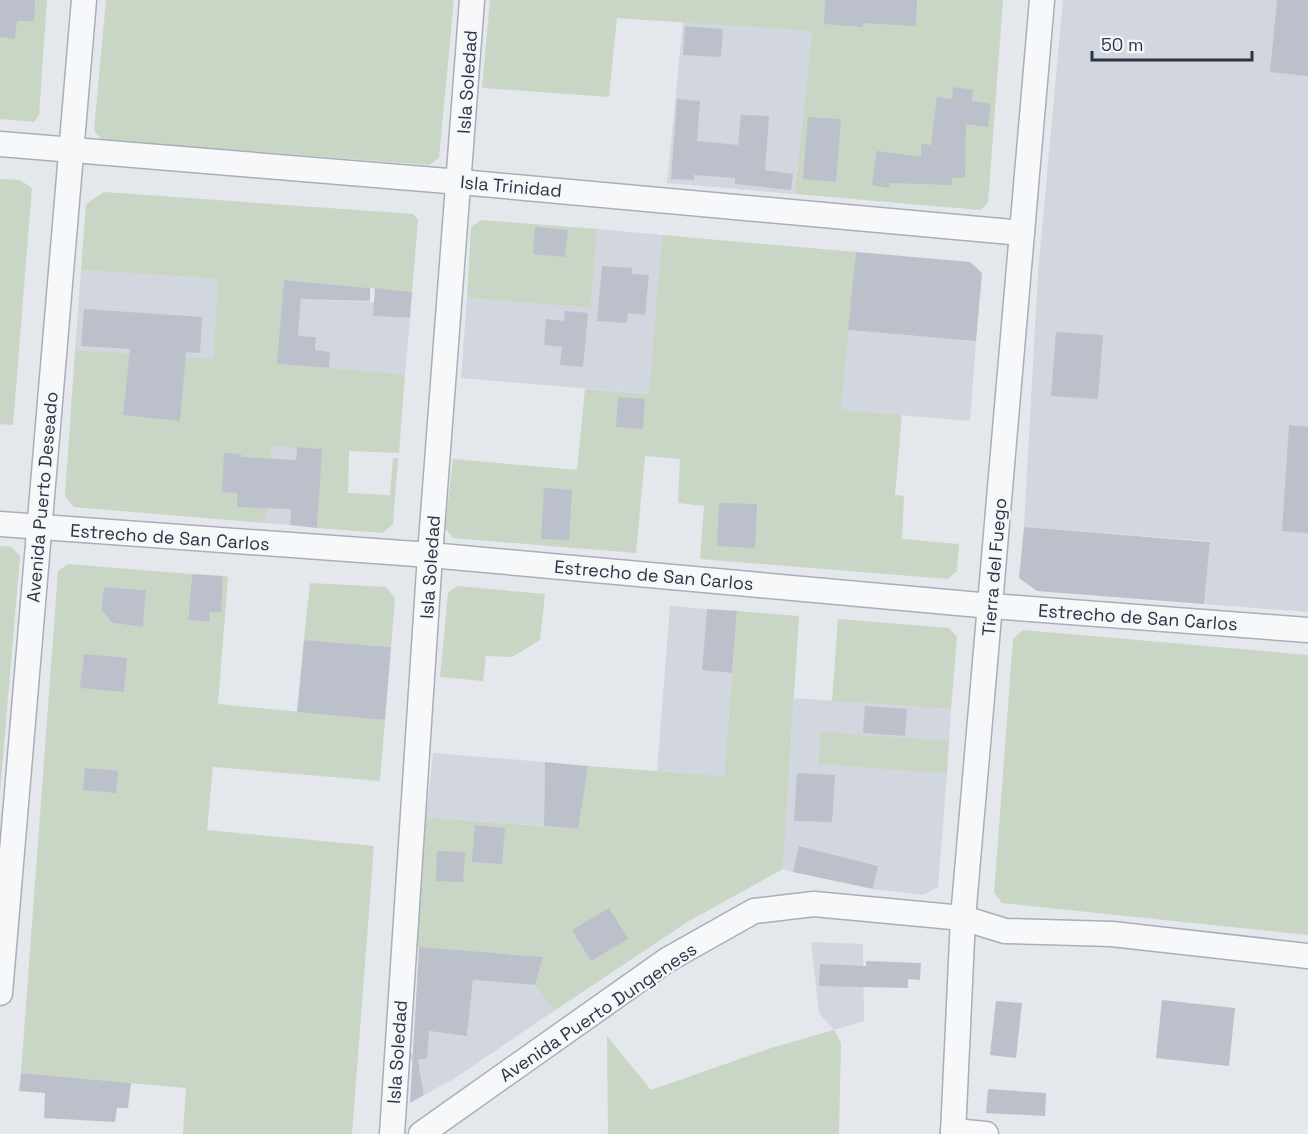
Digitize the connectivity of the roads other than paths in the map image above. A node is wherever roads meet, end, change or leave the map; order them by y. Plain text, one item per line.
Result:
1 (84, 0) edge
2 (472, 0) edge
3 (1042, 0) edge
4 (0, 144) edge
5 (71, 150) junction
6 (460, 182) junction
7 (1022, 233) junction
8 (0, 524) edge
9 (39, 528) junction
10 (430, 555) junction
11 (991, 606) junction
12 (1308, 630) edge
13 (6, 839) edge
14 (963, 918) junction
15 (1308, 956) edge
16 (0, 993) edge
17 (953, 1132) edge
18 (392, 1134) edge
19 (421, 1134) edge
20 (986, 1134) edge

1 - 5 street, Avenida Puerto Deseado
2 - 6 street, Isla Soledad
3 - 7 street, Tierra del Fuego
4 - 5 street, Isla Trinidad
5 - 6 street, Isla Trinidad
5 - 9 street, Avenida Puerto Deseado
6 - 7 street, Isla Trinidad
6 - 10 street, Isla Soledad
7 - 11 street, Tierra del Fuego
8 - 9 street, Estrecho de San Carlos
9 - 10 street, Estrecho de San Carlos
9 - 13 street, Avenida Puerto Deseado
10 - 11 street, Estrecho de San Carlos
10 - 18 street, Isla Soledad
11 - 12 street, Estrecho de San Carlos
11 - 14 street, Tierra del Fuego
13 - 16 street, Avenida Puerto Deseado
14 - 15 street, Avenida Puerto Dungeness
14 - 17 street, Tierra del Fuego
14 - 19 street, Avenida Puerto Dungeness
17 - 20 street

